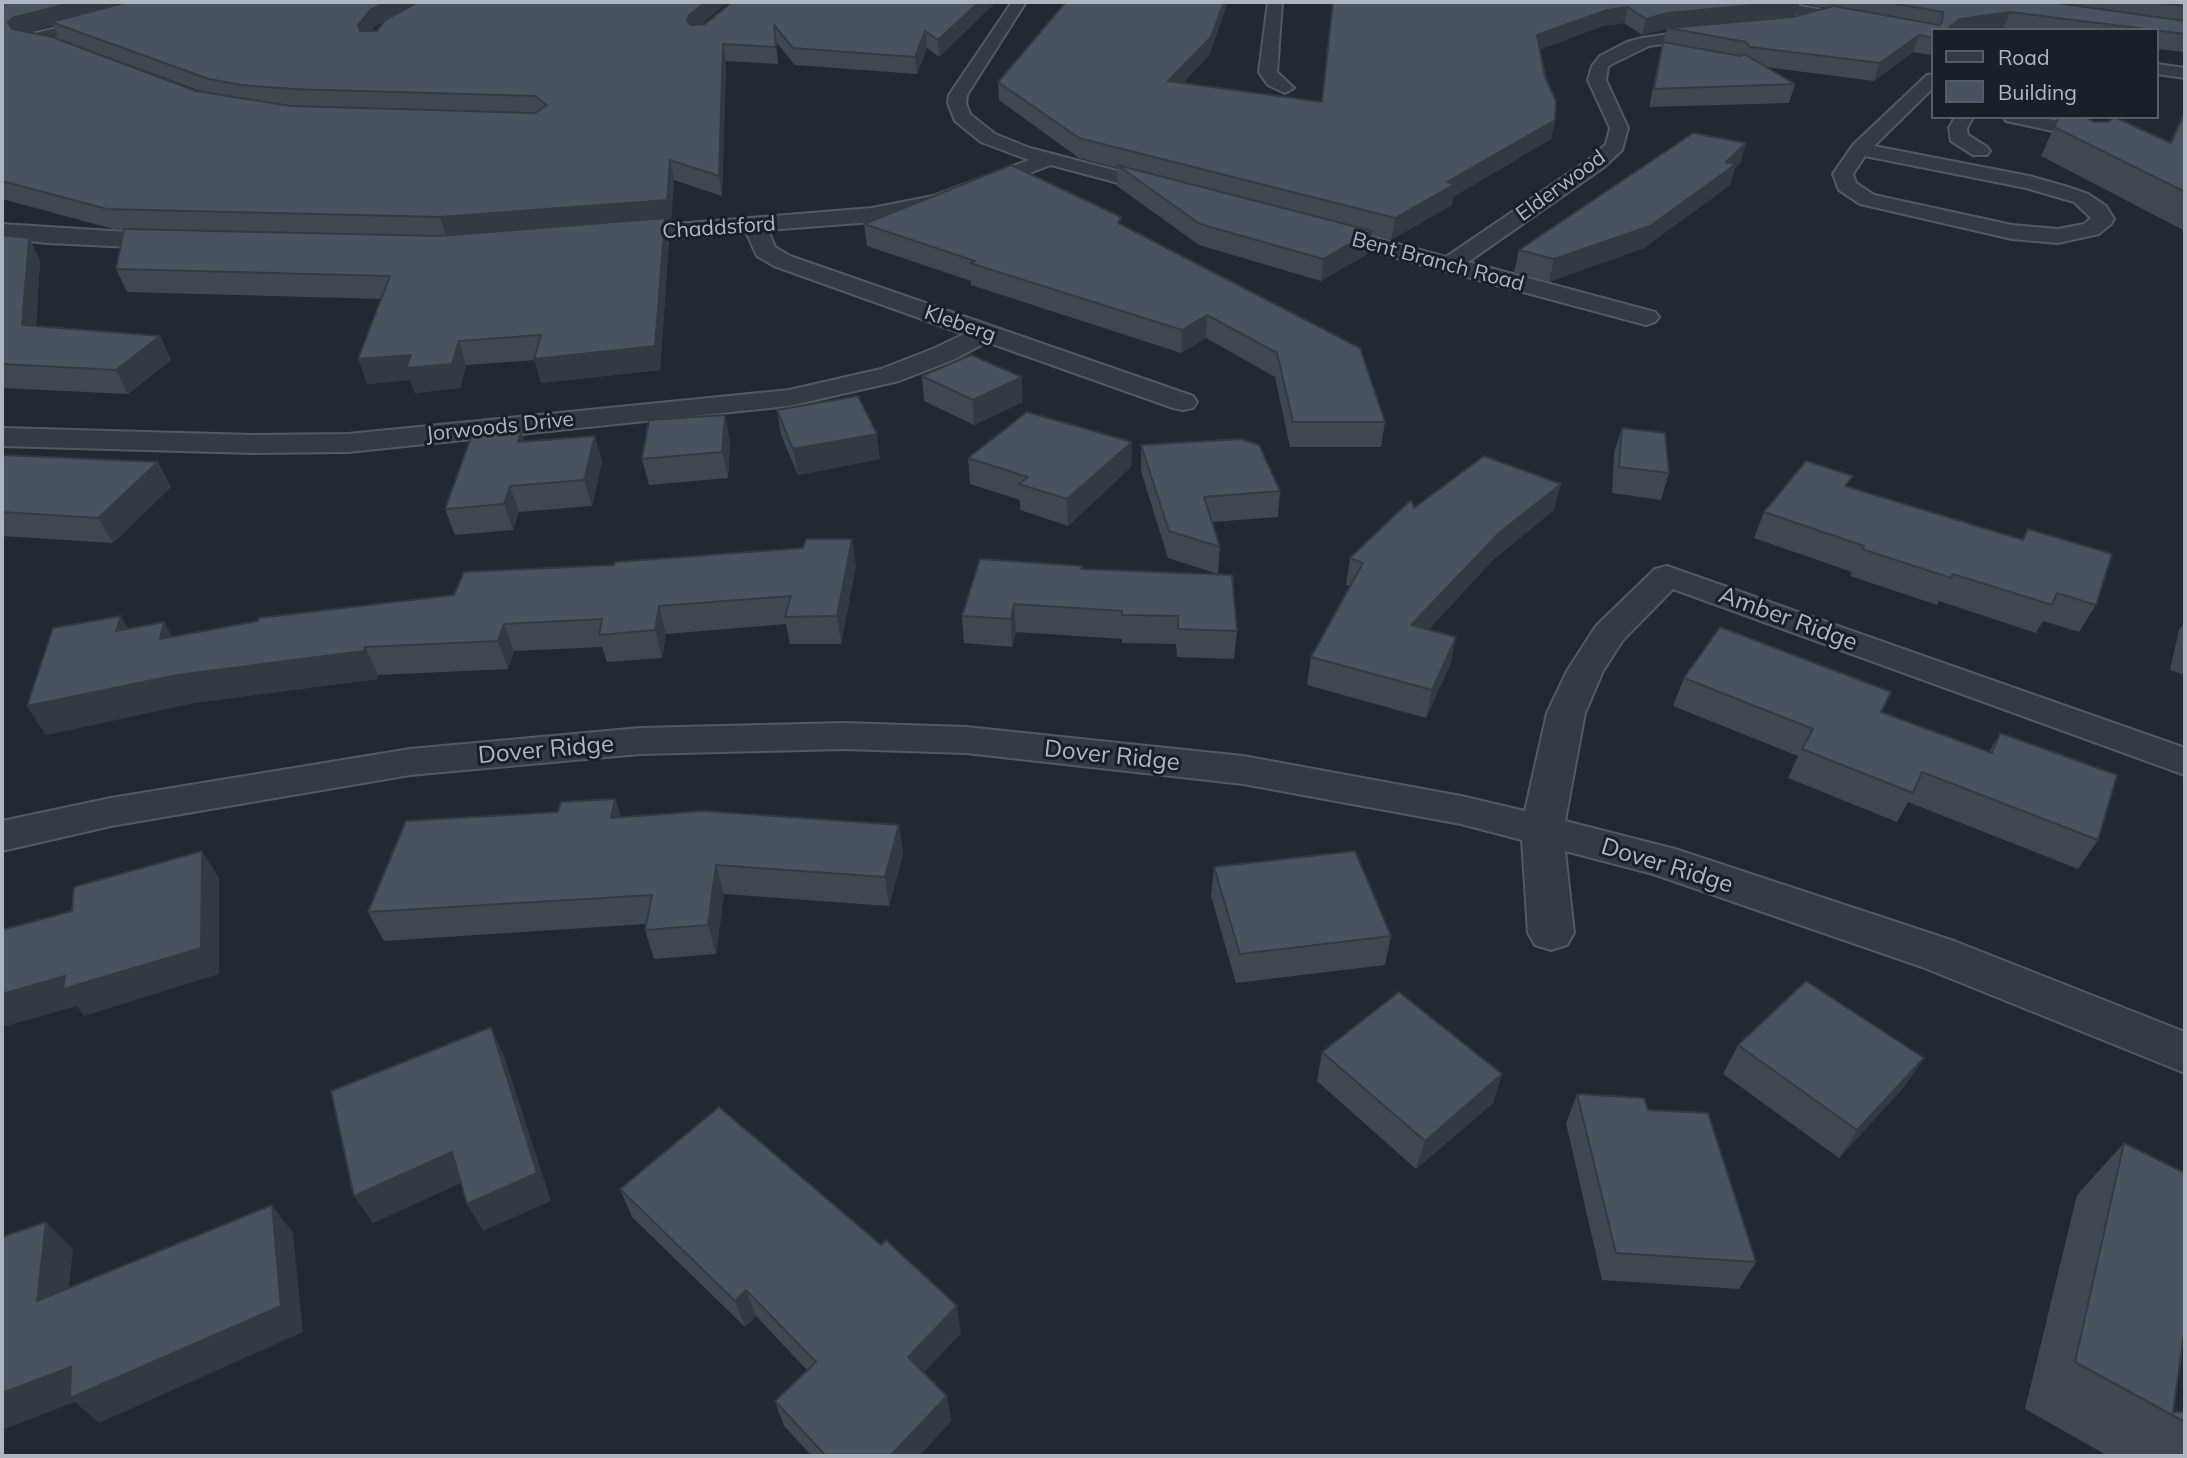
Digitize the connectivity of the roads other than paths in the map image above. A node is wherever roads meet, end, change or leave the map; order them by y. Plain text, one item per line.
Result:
1 (165, 2) edge
2 (1020, 2) edge
3 (1275, 2) edge
4 (1755, 2) edge
5 (1826, 16) junction
6 (1787, 26) edge
7 (1740, 30) edge
8 (1932, 34) edge
9 (26, 40) junction
10 (1633, 45) junction
11 (2, 46) edge
12 (65, 47) edge
13 (1676, 55) edge
14 (2159, 69) edge
15 (2185, 73) edge
16 (1932, 80) edge
17 (1285, 88) dead end
18 (1914, 98) junction
19 (1932, 102) edge
20 (1963, 119) edge
21 (2022, 119) edge
22 (2090, 144) edge
23 (1860, 149) junction
24 (1980, 151) dead end
25 (1049, 159) junction
26 (1182, 194) edge
27 (755, 226) junction
28 (1302, 226) edge
29 (2, 231) edge
30 (594, 237) edge
31 (189, 243) edge
32 (1449, 265) junction
33 (1646, 317) dead end
34 (985, 333) junction
35 (1183, 402) dead end
36 (2, 437) edge
37 (2185, 762) edge
38 (1542, 831) junction
39 (2, 836) edge
40 (1551, 933) dead end
41 (2185, 1053) edge

1 - 9 street
2 - 25 street
3 - 17 street
4 - 5 street
5 - 6 street
5 - 8 street
7 - 10 street, Elderwood
9 - 11 street
9 - 12 street
10 - 13 street
10 - 32 street, Elderwood
14 - 15 street
16 - 18 street
18 - 19 street
18 - 23 street
20 - 24 street
21 - 22 street
23 - 23 street
25 - 26 street
25 - 27 street, Chaddsford
27 - 30 street, Chaddsford
27 - 34 street, Kleberg
28 - 32 street, Bent Branch Road
29 - 31 street
32 - 33 street, Bent Branch Road
34 - 35 street, Kleberg
34 - 36 street, Jorwoods Drive
37 - 38 street, Amber Ridge
38 - 39 street, Dover Ridge
38 - 40 street
38 - 41 street, Dover Ridge

